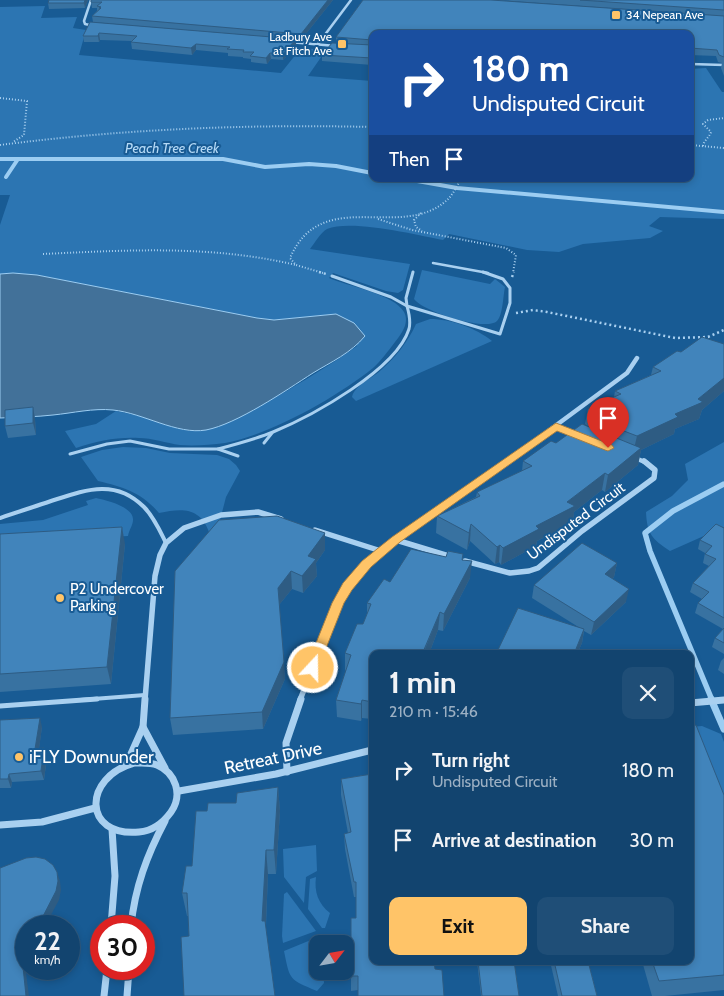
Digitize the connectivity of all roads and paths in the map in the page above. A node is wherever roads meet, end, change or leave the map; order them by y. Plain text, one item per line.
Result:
1 (91, 0) edge
2 (351, 0) edge
3 (103, 26) edge
4 (288, 42) edge
5 (318, 44) junction
6 (345, 46) edge
7 (694, 64) edge
8 (724, 65) edge
9 (0, 98) edge
10 (724, 118) edge
11 (369, 127) edge
12 (12, 143) junction
13 (0, 144) edge
14 (694, 145) edge
15 (703, 146) junction
16 (724, 148) edge
17 (460, 182) edge
18 (422, 213) junction
19 (372, 217) junction
20 (425, 233) junction
21 (43, 254) dead end
22 (433, 263) dead end
23 (296, 265) junction
24 (413, 272) dead end
25 (332, 276) joint
26 (509, 284) junction
27 (408, 306) junction
28 (506, 316) junction
29 (724, 330) edge
30 (637, 358) dead end
31 (556, 427) junction
32 (274, 432) junction
33 (578, 437) edge
34 (264, 443) dead end
35 (218, 449) junction
36 (70, 454) dead end
37 (238, 456) dead end
38 (630, 456) edge
39 (0, 518) edge
40 (288, 521) edge
41 (307, 527) edge
42 (396, 540) junction
43 (166, 543) junction
44 (381, 551) junction
45 (145, 695) junction
46 (724, 700) edge
47 (694, 703) edge
48 (0, 706) edge
49 (143, 728) junction
50 (369, 751) edge
51 (126, 765) junction
52 (165, 768) junction
53 (287, 772) junction
54 (179, 791) junction
55 (95, 808) junction
56 (165, 820) junction
57 (0, 825) edge
58 (112, 829) junction
59 (112, 915) edge
60 (132, 915) edge
61 (106, 980) edge
62 (128, 980) edge
63 (104, 996) edge
64 (127, 996) edge

1 - 3 street
2 - 5 street
4 - 5 street
5 - 6 street
7 - 8 street
9 - 12 path
10 - 15 path
11 - 12 path
12 - 13 path
14 - 15 path
15 - 16 path
17 - 18 path
18 - 19 path
18 - 20 path
19 - 20 path
19 - 23 path
20 - 26 path
21 - 23 path
22 - 26 lane
23 - 25 path
24 - 27 lane
25 - 27 lane
26 - 28 lane
27 - 28 lane
27 - 32 lane
28 - 29 path
30 - 31 street
31 - 33 street
31 - 42 street
32 - 34 lane
32 - 35 lane
35 - 36 lane
35 - 37 lane
38 - 42 street, Undisputed Circuit
39 - 43 lane
40 - 43 street
41 - 44 street
42 - 44 street
43 - 45 street
44 - 53 street
45 - 48 lane
45 - 49 street
46 - 47 street
49 - 51 street
49 - 52 street
50 - 53 street, Retreat Drive
51 - 52 street
51 - 55 street
52 - 54 street
53 - 54 street, Retreat Drive
54 - 56 street
55 - 57 street
55 - 58 street
56 - 58 street
56 - 60 street
58 - 59 street
61 - 63 street
62 - 64 street

